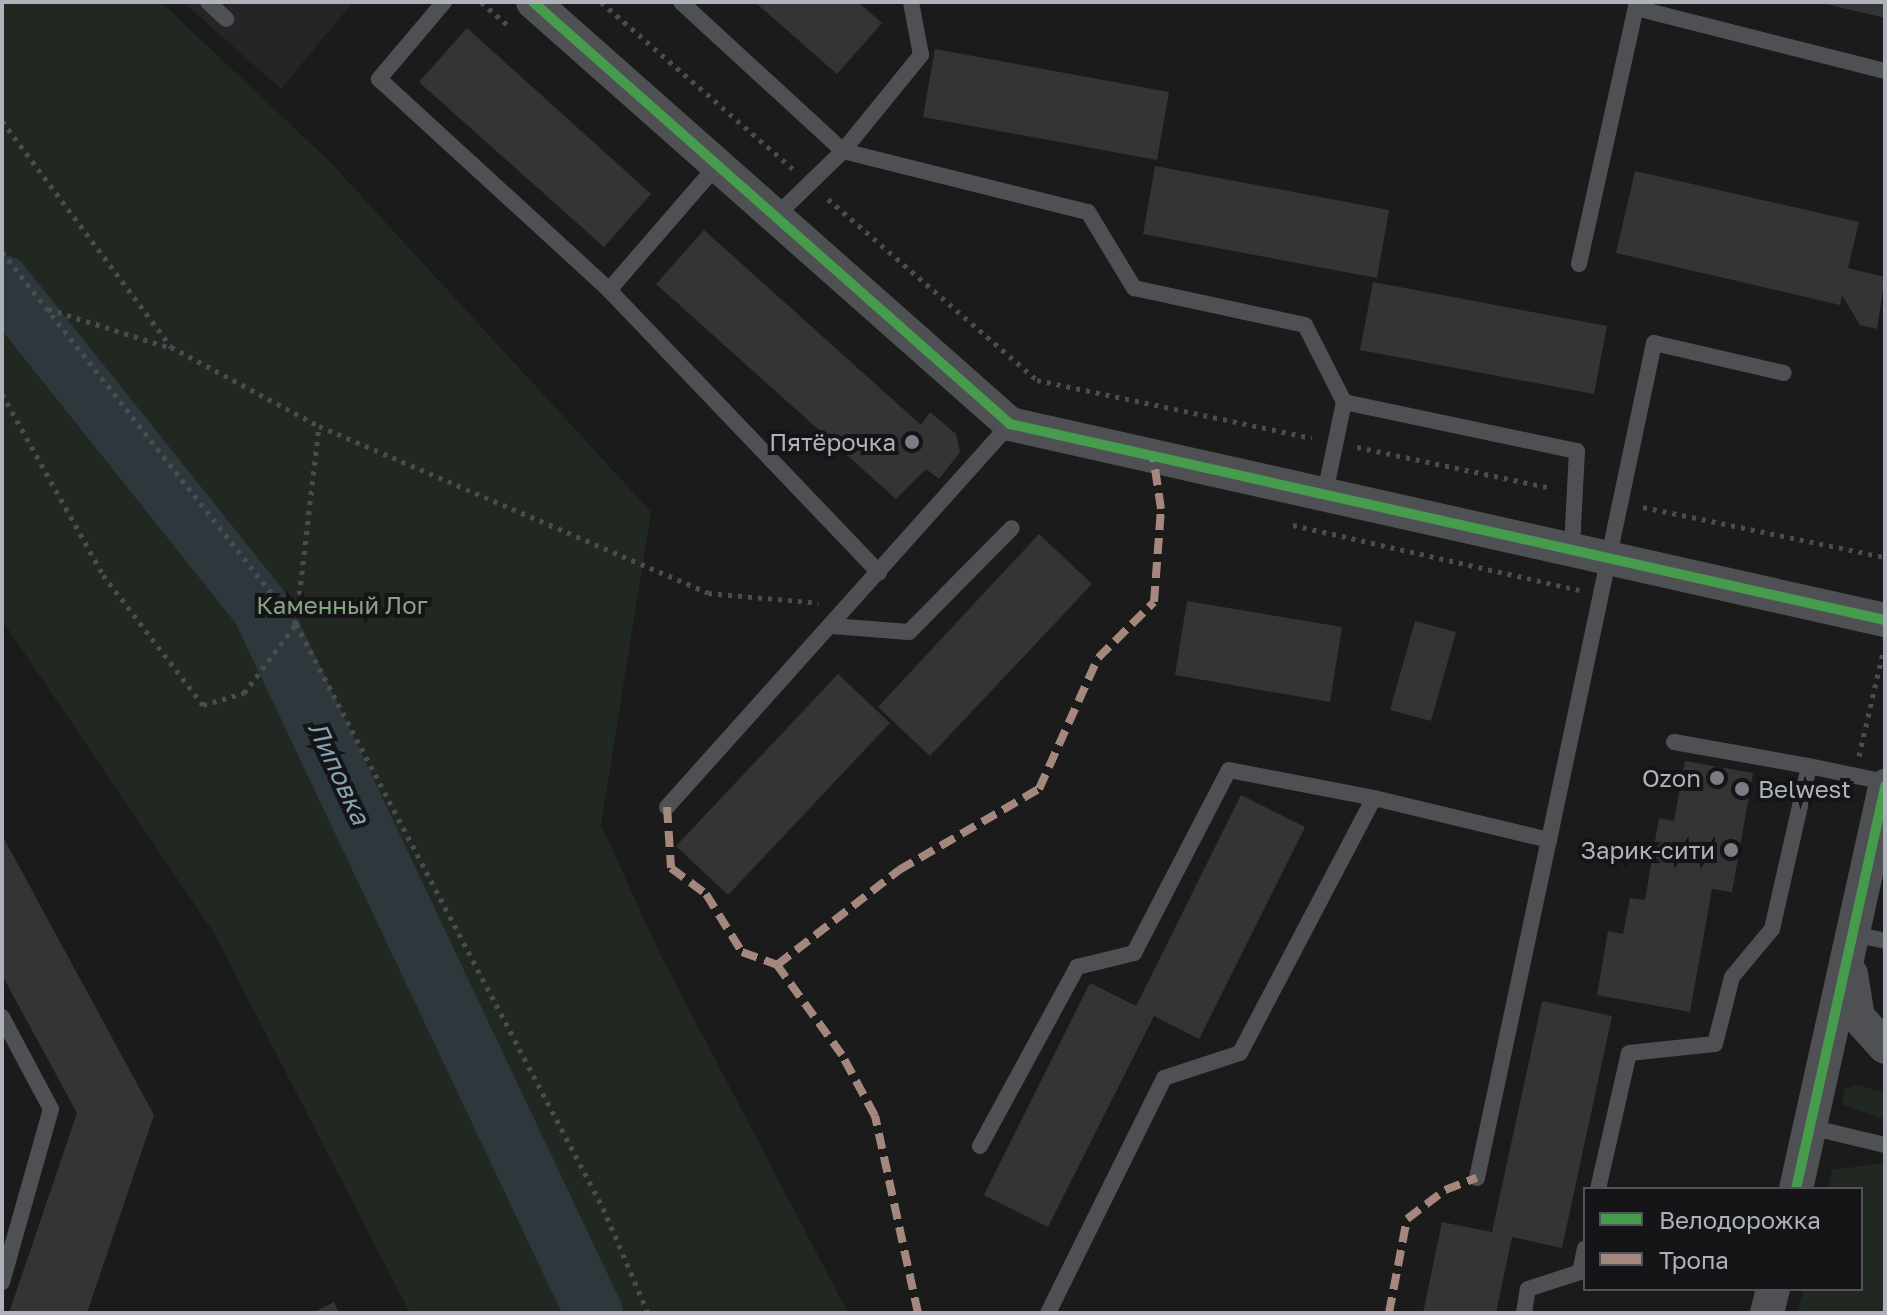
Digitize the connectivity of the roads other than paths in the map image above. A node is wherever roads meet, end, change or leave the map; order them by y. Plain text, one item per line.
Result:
1 (208, 2) edge
2 (444, 2) edge
3 (533, 2) edge
4 (681, 2) edge
5 (911, 2) edge
6 (1637, 5) edge
7 (226, 19) dead end
8 (1885, 71) edge
9 (843, 151) junction
10 (719, 164) junction
11 (777, 215) junction
12 (1579, 264) dead end
13 (609, 290) junction
14 (1784, 373) dead end
15 (1344, 402) junction
16 (1010, 424) junction
17 (1325, 493) junction
18 (1012, 528) dead end
19 (1572, 548) junction
20 (1611, 557) junction
21 (879, 573) junction
22 (832, 626) junction
23 (1884, 636) edge
24 (1674, 742) dead end
25 (1809, 766) junction
26 (1885, 784) edge
27 (1374, 798) junction
28 (667, 807) dead end
29 (1549, 840) junction
30 (1863, 940) edge
31 (2, 1017) edge
32 (1885, 1047) edge
33 (1810, 1127) junction
34 (1885, 1145) edge
35 (980, 1146) dead end
36 (1477, 1178) dead end
37 (1598, 1187) edge
38 (1796, 1187) edge
39 (1583, 1258) edge
40 (2, 1282) edge
41 (1772, 1291) edge
42 (1048, 1313) edge
43 (1524, 1313) edge
44 (1767, 1313) edge

1 - 7 lane
2 - 13 lane
3 - 10 street
4 - 9 lane
5 - 9 lane
6 - 8 lane
6 - 12 lane
9 - 11 lane
9 - 15 lane
10 - 11 street
10 - 13 lane
11 - 16 street
13 - 21 lane
14 - 20 lane
15 - 17 lane
15 - 19 lane
16 - 17 street
16 - 21 lane
17 - 19 street
18 - 22 lane
19 - 20 street
20 - 23 street
20 - 29 lane
21 - 22 lane
22 - 28 lane
24 - 25 lane
25 - 26 lane
25 - 37 lane
26 - 30 street
27 - 29 lane
27 - 35 lane
27 - 42 lane
29 - 36 lane
30 - 32 street
30 - 33 street
31 - 40 lane
33 - 34 lane
33 - 38 street
39 - 43 lane
41 - 44 street

